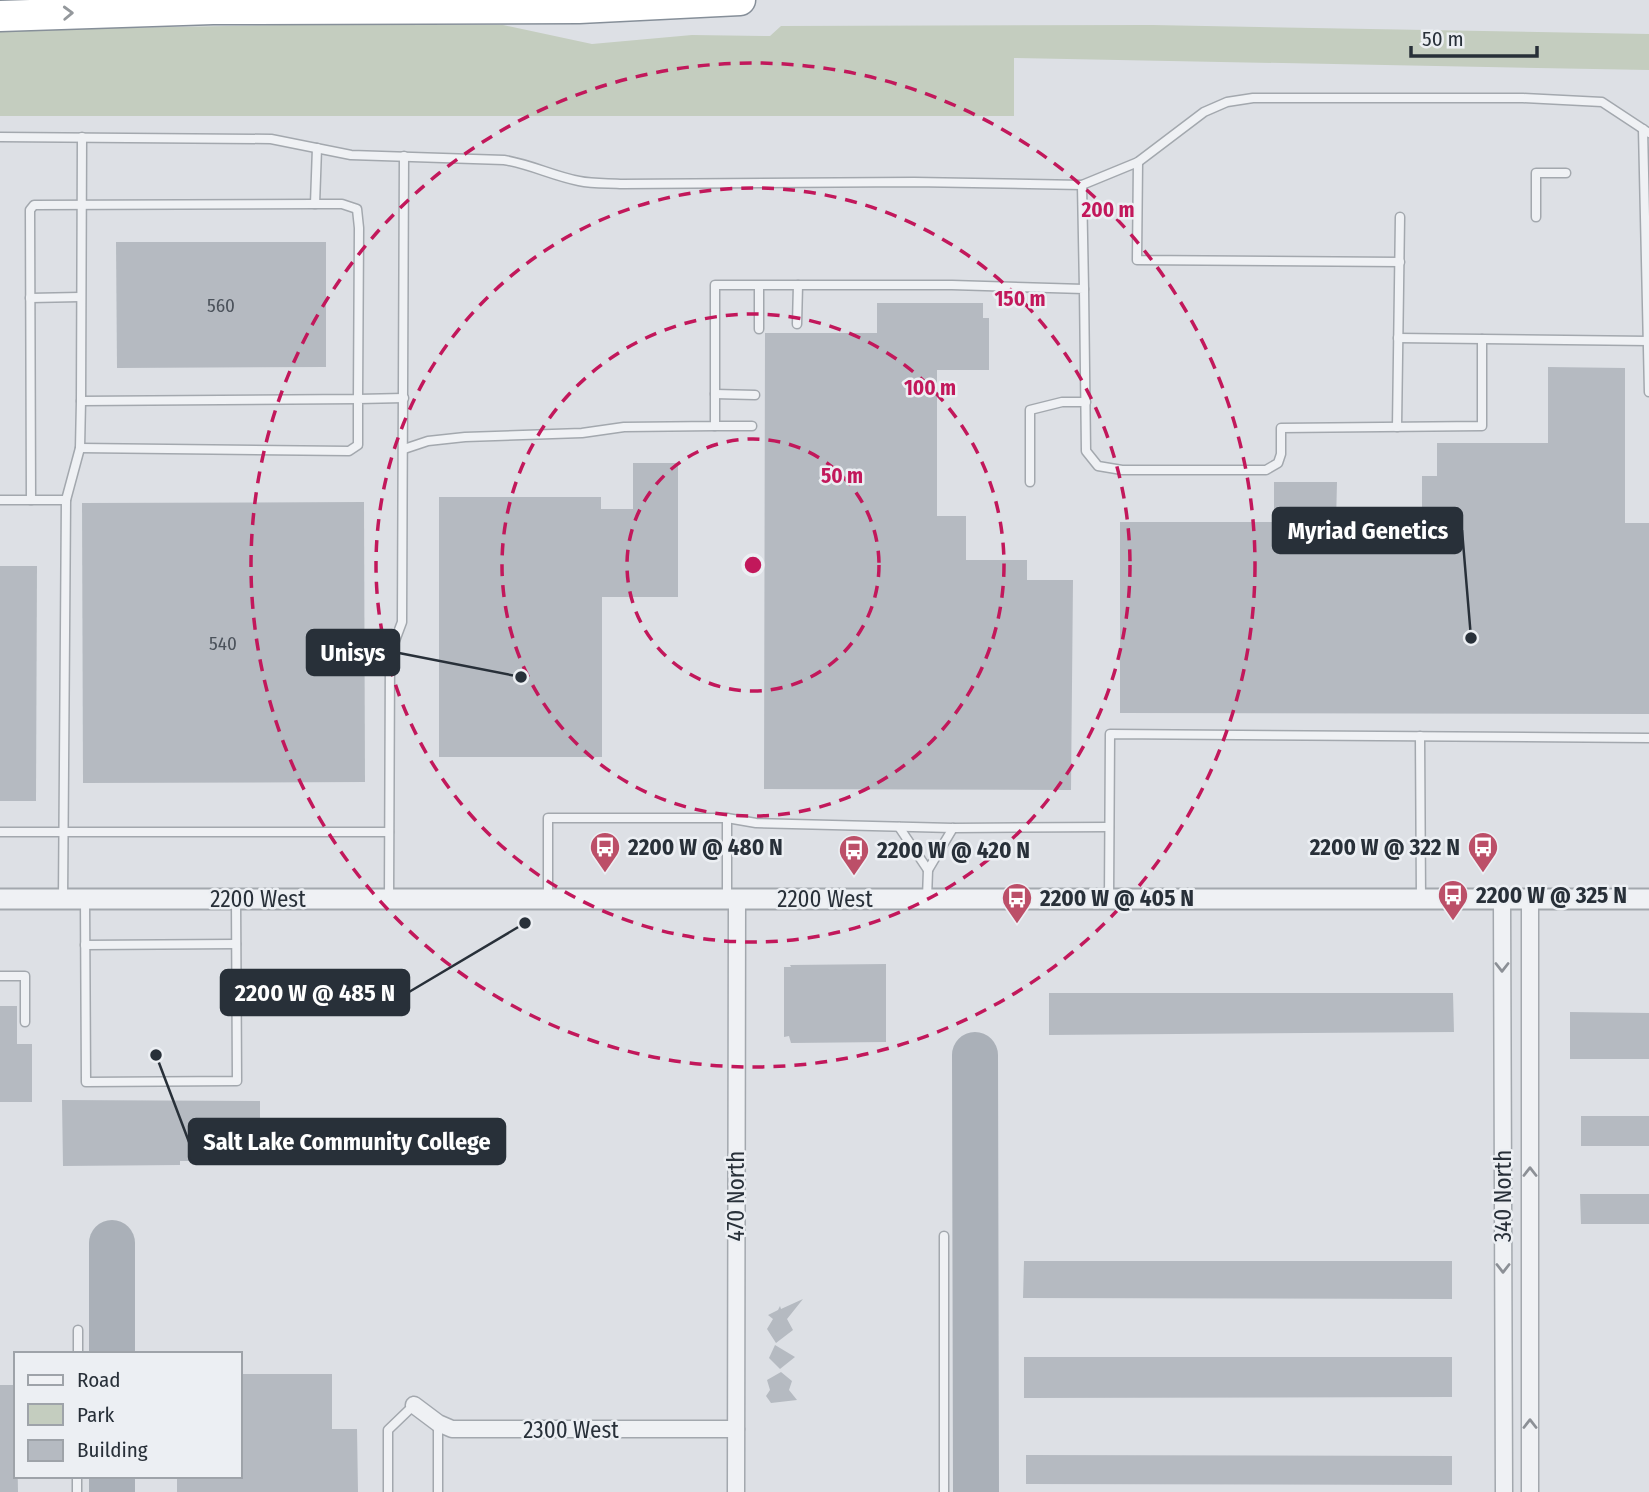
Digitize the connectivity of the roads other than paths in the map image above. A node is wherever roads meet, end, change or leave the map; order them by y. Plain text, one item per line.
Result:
1 (740, 0) edge
2 (0, 16) edge
3 (1646, 131) edge
4 (0, 137) edge
5 (82, 137) junction
6 (317, 148) junction
7 (404, 156) junction
8 (1138, 162) junction
9 (1566, 173) dead end
10 (1082, 185) junction
11 (315, 204) junction
12 (81, 205) junction
13 (1400, 217) dead end
14 (1536, 217) dead end
15 (1400, 262) junction
16 (798, 285) junction
17 (759, 286) junction
18 (1084, 289) junction
19 (80, 297) junction
20 (30, 298) junction
21 (797, 324) dead end
22 (759, 328) dead end
23 (1398, 338) junction
24 (1482, 339) junction
25 (1648, 341) edge
26 (1649, 392) edge
27 (715, 394) junction
28 (755, 395) dead end
29 (404, 398) junction
30 (358, 399) junction
31 (81, 401) junction
32 (1086, 402) junction
33 (715, 426) junction
34 (752, 426) dead end
35 (1396, 427) junction
36 (80, 449) junction
37 (404, 449) junction
38 (1030, 481) dead end
39 (66, 499) junction
40 (0, 500) edge
41 (30, 500) junction
42 (1420, 736) junction
43 (1649, 738) edge
44 (727, 818) junction
45 (900, 827) junction
46 (1109, 827) junction
47 (953, 828) junction
48 (0, 832) edge
49 (64, 832) junction
50 (389, 832) junction
51 (928, 870) junction
52 (1421, 899) junction
53 (1502, 899) junction
54 (1530, 899) junction
55 (1649, 899) edge
56 (0, 900) edge
57 (63, 900) junction
58 (85, 900) junction
59 (236, 900) junction
60 (389, 900) junction
61 (548, 900) junction
62 (732, 900) junction
63 (927, 900) junction
64 (1109, 900) junction
65 (236, 944) junction
66 (85, 945) junction
67 (0, 976) edge
68 (25, 1022) dead end
69 (944, 1236) dead end
70 (78, 1330) dead end
71 (78, 1352) edge
72 (414, 1405) joint
73 (438, 1423) junction
74 (736, 1429) junction
75 (388, 1492) edge
76 (438, 1492) edge
77 (736, 1492) edge
78 (944, 1492) edge
79 (1504, 1492) edge
80 (1530, 1492) edge

2 -> 1 highway
3 - 8 lane
3 - 25 lane
4 - 5 lane
5 - 6 lane
5 - 12 lane
6 - 7 lane
6 - 11 lane
7 - 10 lane
7 - 29 lane
8 - 10 lane
8 - 15 lane
9 - 14 lane
10 - 18 lane
11 - 12 lane
11 - 30 lane
12 - 19 lane
12 - 20 lane
13 - 15 lane
15 - 23 lane
16 - 17 lane
16 - 18 lane
16 - 21 lane
17 - 22 lane
17 - 27 lane
18 - 32 lane
19 - 20 lane
19 - 31 lane
20 - 41 lane
23 - 24 lane
23 - 35 lane
24 - 25 lane
24 - 35 lane
25 - 26 lane
27 - 28 lane
27 - 33 lane
29 - 30 lane
29 - 37 lane
30 - 31 lane
30 - 36 lane
31 - 36 lane
32 - 35 lane
32 - 38 lane
33 - 34 lane
33 - 37 lane
36 - 39 lane
37 - 50 lane
39 - 41 lane
39 - 49 lane
40 - 41 lane
42 - 43 lane
42 - 46 lane
42 - 52 lane
44 - 45 lane
44 - 61 lane
44 - 62 lane
45 - 47 lane
45 - 51 lane
46 - 47 lane
46 - 64 lane
47 - 51 lane
48 - 49 lane
49 - 50 lane
49 - 57 lane
50 - 60 lane
51 - 63 lane
52 - 53 street, 2200 West
52 - 64 street, 2200 West
53 - 54 street, 2200 West
53 -> 79 street, 340 North
54 - 55 street, 2200 West
80 -> 54 street, 340 North
56 - 57 street, 2200 West
57 - 58 street, 2200 West
58 - 59 street, 2200 West
58 - 66 lane
59 - 60 street, 2200 West
59 - 65 lane
60 - 61 street, 2200 West
61 - 62 street, 2200 West
62 - 63 street, 2200 West
62 - 74 street, 470 North
63 - 64 street, 2200 West
65 - 66 lane
65 - 66 lane
67 - 68 lane
69 - 78 lane
70 - 71 lane
72 - 73 street, 2300 West
72 - 75 lane
73 - 74 street, 2300 West
73 - 76 lane
74 - 77 street, 470 North

